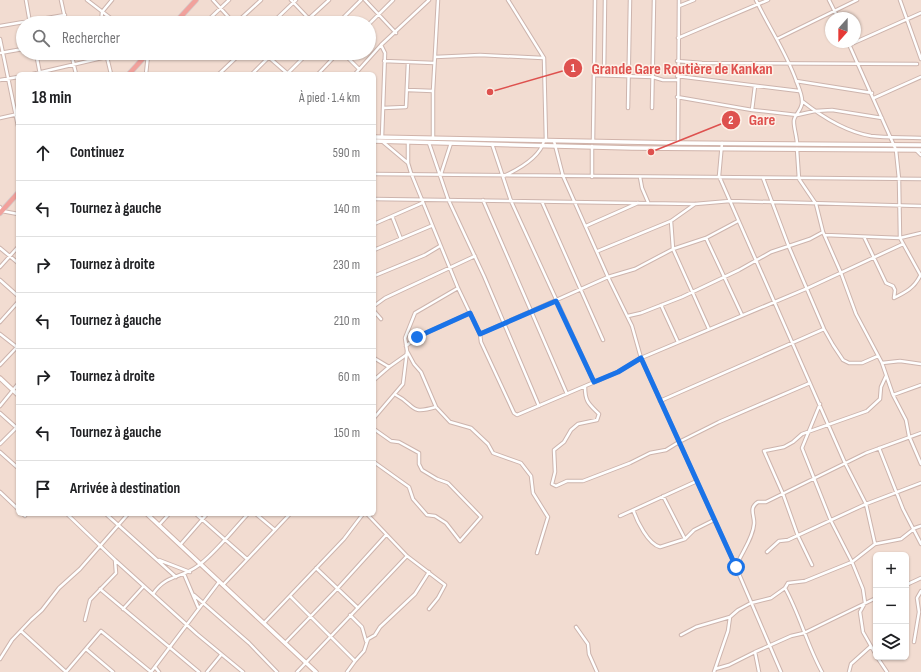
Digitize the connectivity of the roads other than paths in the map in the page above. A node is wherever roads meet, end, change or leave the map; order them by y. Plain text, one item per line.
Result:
1 (26, 0) edge
2 (61, 0) edge
3 (87, 0) edge
4 (112, 0) edge
5 (196, 0) edge
6 (213, 0) edge
7 (229, 0) edge
8 (261, 0) edge
9 (329, 0) edge
10 (361, 0) edge
11 (365, 0) edge
12 (394, 0) edge
13 (429, 0) edge
14 (438, 0) edge
15 (508, 0) edge
16 (595, 0) edge
17 (605, 0) edge
18 (630, 0) edge
19 (654, 0) edge
20 (679, 0) edge
21 (694, 0) edge
22 (756, 0) edge
23 (768, 0) edge
24 (829, 0) edge
25 (857, 0) edge
26 (900, 0) edge
27 (293, 1) edge
28 (758, 4) junction
29 (679, 6) junction
30 (221, 8) junction
31 (834, 10) junction
32 (102, 12) junction
33 (921, 13) edge
34 (379, 14) junction
35 (65, 15) joint
36 (29, 16) edge
37 (60, 16) edge
38 (102, 16) edge
39 (107, 16) edge
40 (181, 16) edge
41 (213, 16) edge
42 (228, 16) edge
43 (243, 16) edge
44 (279, 16) edge
45 (307, 16) edge
46 (311, 16) edge
47 (345, 16) edge
48 (376, 17) edge
49 (908, 19) junction
50 (16, 24) edge
51 (0, 26) edge
52 (396, 32) junction
53 (678, 38) junction
54 (0, 39) edge
55 (777, 39) junction
56 (861, 39) edge
57 (381, 46) junction
58 (851, 48) edge
59 (16, 50) edge
60 (376, 51) edge
61 (1, 53) edge
62 (435, 56) junction
63 (544, 58) junction
64 (921, 58) edge
65 (37, 60) edge
66 (73, 60) edge
67 (90, 60) edge
68 (107, 60) edge
69 (142, 60) edge
70 (147, 60) edge
71 (234, 60) edge
72 (266, 60) edge
73 (272, 60) edge
74 (301, 60) edge
75 (331, 60) edge
76 (350, 60) edge
77 (368, 60) edge
78 (384, 61) junction
79 (678, 61) junction
80 (408, 62) junction
81 (790, 62) junction
82 (434, 63) junction
83 (857, 64) junction
84 (917, 64) dead end
85 (74, 65) junction
86 (359, 69) junction
87 (256, 70) edge
88 (40, 72) edge
89 (44, 72) edge
90 (76, 72) edge
91 (110, 72) edge
92 (131, 72) edge
93 (146, 72) edge
94 (221, 72) edge
95 (285, 72) edge
96 (289, 72) edge
97 (320, 72) edge
98 (357, 72) edge
99 (594, 75) junction
100 (604, 75) junction
101 (628, 76) junction
102 (16, 77) edge
103 (653, 77) junction
104 (921, 77) edge
105 (677, 78) junction
106 (7, 79) junction
107 (0, 80) edge
108 (796, 81) junction
109 (755, 86) junction
110 (408, 90) junction
111 (799, 90) junction
112 (433, 91) junction
113 (872, 93) junction
114 (677, 97) junction
115 (874, 98) junction
116 (802, 102) junction
117 (383, 108) junction
118 (628, 108) dead end
119 (652, 108) dead end
120 (752, 110) junction
121 (16, 111) edge
122 (815, 111) junction
123 (16, 115) edge
124 (797, 115) junction
125 (0, 118) edge
126 (882, 118) junction
127 (891, 137) junction
128 (376, 138) edge
129 (433, 138) junction
130 (921, 138) edge
131 (382, 139) junction
132 (376, 140) edge
133 (545, 141) junction
134 (554, 141) junction
135 (593, 141) junction
136 (408, 143) junction
137 (429, 143) junction
138 (451, 143) junction
139 (722, 143) junction
140 (492, 144) junction
141 (797, 144) junction
142 (893, 144) junction
143 (921, 145) edge
144 (543, 146) junction
145 (555, 146) junction
146 (592, 146) junction
147 (678, 146) junction
148 (722, 148) junction
149 (797, 149) junction
150 (896, 150) junction
151 (916, 150) junction
152 (921, 150) edge
153 (921, 154) edge
154 (408, 162) junction
155 (376, 174) edge
156 (411, 174) junction
157 (441, 174) junction
158 (563, 176) junction
159 (719, 176) junction
160 (502, 177) junction
161 (592, 177) junction
162 (640, 177) junction
163 (763, 178) junction
164 (799, 179) junction
165 (899, 179) junction
166 (921, 179) edge
167 (16, 195) edge
168 (376, 198) edge
169 (448, 199) junction
170 (482, 200) junction
171 (421, 201) junction
172 (510, 201) junction
173 (574, 201) junction
174 (730, 201) junction
175 (542, 202) junction
176 (648, 202) junction
177 (639, 203) junction
178 (773, 203) junction
179 (695, 204) junction
180 (816, 204) junction
181 (900, 206) junction
182 (921, 206) edge
183 (1, 211) edge
184 (16, 214) edge
185 (392, 216) junction
186 (671, 221) junction
187 (738, 221) junction
188 (376, 223) edge
189 (431, 226) junction
190 (586, 226) junction
191 (823, 232) junction
192 (921, 233) edge
193 (825, 236) junction
194 (706, 238) junction
195 (864, 238) junction
196 (900, 238) junction
197 (401, 239) junction
198 (903, 244) junction
199 (440, 246) junction
200 (789, 247) junction
201 (0, 248) edge
202 (16, 249) edge
203 (376, 249) edge
204 (672, 249) junction
205 (598, 252) junction
206 (10, 256) junction
207 (475, 256) junction
208 (873, 257) junction
209 (756, 260) junction
210 (16, 261) edge
211 (0, 267) edge
212 (449, 268) junction
213 (841, 273) junction
214 (376, 275) edge
215 (725, 276) junction
216 (608, 277) junction
217 (921, 277) edge
218 (0, 280) edge
219 (458, 288) junction
220 (808, 288) junction
221 (581, 289) junction
222 (692, 292) junction
223 (16, 294) edge
224 (556, 301) junction
225 (774, 302) junction
226 (16, 304) edge
227 (376, 305) edge
228 (661, 305) junction
229 (531, 312) junction
230 (376, 313) edge
231 (470, 313) junction
232 (628, 316) junction
233 (742, 316) junction
234 (381, 319) dead end
235 (0, 322) edge
236 (504, 323) junction
237 (708, 329) junction
238 (824, 329) junction
239 (0, 334) edge
240 (480, 334) junction
241 (603, 340) dead end
242 (678, 342) junction
243 (793, 343) junction
244 (16, 346) edge
245 (406, 346) junction
246 (16, 349) edge
247 (407, 353) junction
248 (878, 356) junction
249 (641, 358) junction
250 (376, 359) edge
251 (882, 363) junction
252 (921, 364) edge
253 (0, 365) edge
254 (389, 367) junction
255 (886, 376) junction
256 (0, 378) edge
257 (376, 378) edge
258 (594, 382) junction
259 (810, 384) junction
260 (921, 385) edge
261 (16, 386) edge
262 (585, 387) junction
263 (12, 390) junction
264 (16, 393) edge
265 (567, 394) junction
266 (396, 395) junction
267 (893, 395) junction
268 (660, 401) junction
269 (820, 404) junction
270 (0, 406) edge
271 (539, 406) junction
272 (436, 407) junction
273 (0, 413) edge
274 (376, 415) edge
275 (828, 423) junction
276 (16, 427) edge
277 (16, 429) edge
278 (376, 431) edge
279 (808, 432) junction
280 (921, 433) edge
281 (909, 436) junction
282 (679, 442) junction
283 (0, 444) edge
284 (879, 448) junction
285 (0, 452) edge
286 (376, 463) edge
287 (845, 463) junction
288 (921, 464) edge
289 (16, 466) edge
290 (814, 478) junction
291 (697, 481) junction
292 (921, 483) edge
293 (0, 492) edge
294 (897, 492) junction
295 (783, 494) junction
296 (663, 496) junction
297 (866, 504) junction
298 (16, 507) edge
299 (633, 510) junction
300 (69, 516) edge
301 (108, 516) edge
302 (126, 516) edge
303 (149, 516) edge
304 (167, 516) edge
305 (198, 516) edge
306 (205, 516) edge
307 (246, 516) edge
308 (258, 516) edge
309 (288, 516) edge
310 (361, 516) edge
311 (369, 516) edge
312 (620, 516) dead end
313 (202, 520) junction
314 (714, 520) junction
315 (831, 521) junction
316 (118, 525) junction
317 (159, 525) junction
318 (921, 526) edge
319 (915, 528) junction
320 (274, 530) junction
321 (386, 535) junction
322 (798, 536) junction
323 (685, 539) junction
324 (224, 540) junction
325 (180, 544) junction
326 (875, 544) junction
327 (921, 544) edge
328 (100, 546) junction
329 (767, 552) dead end
330 (538, 553) dead end
331 (408, 556) junction
332 (247, 559) junction
333 (114, 560) junction
334 (157, 560) junction
335 (852, 562) junction
336 (201, 564) junction
337 (812, 565) dead end
338 (736, 567) junction
339 (316, 568) junction
340 (190, 572) junction
341 (429, 572) junction
342 (184, 574) junction
343 (176, 577) junction
344 (921, 578) edge
345 (219, 582) junction
346 (909, 584) edge
347 (223, 585) junction
348 (143, 587) junction
349 (338, 588) junction
350 (785, 588) junction
351 (100, 589) junction
352 (921, 591) edge
353 (153, 594) junction
354 (194, 595) junction
355 (290, 596) junction
356 (873, 599) edge
357 (203, 603) junction
358 (751, 603) junction
359 (865, 603) junction
360 (199, 608) junction
361 (358, 608) junction
362 (122, 609) junction
363 (428, 609) dead end
364 (350, 615) junction
365 (310, 617) junction
366 (730, 617) junction
367 (85, 620) dead end
368 (264, 623) junction
369 (187, 626) junction
370 (576, 627) dead end
371 (20, 631) junction
372 (804, 633) junction
373 (681, 635) dead end
374 (330, 637) junction
375 (367, 641) junction
376 (914, 642) dead end
377 (285, 643) junction
378 (770, 646) junction
379 (871, 646) junction
380 (86, 649) junction
381 (170, 649) junction
382 (873, 649) edge
383 (755, 652) junction
384 (221, 655) junction
385 (0, 659) edge
386 (880, 660) edge
387 (354, 661) junction
388 (306, 663) junction
389 (155, 667) junction
390 (715, 670) edge
391 (66, 672) edge
392 (113, 672) edge
393 (151, 672) edge
394 (159, 672) edge
395 (199, 672) edge
396 (207, 672) edge
397 (243, 672) edge
398 (277, 672) edge
399 (297, 672) edge
400 (316, 672) edge
401 (347, 672) edge
402 (597, 672) edge
403 (759, 672) edge
404 (781, 672) edge
405 (822, 672) edge
406 (849, 672) edge
407 (887, 672) edge

1 - 36 street
2 - 35 street
3 - 32 street
4 - 32 street
5 - 40 highway
6 - 30 street
7 - 30 street
8 - 43 street
9 - 46 street
10 - 47 street
11 - 34 street
12 - 34 street
13 - 52 street
14 - 62 street
15 - 63 street
16 - 99 street
17 - 100 street
18 - 101 street
19 - 103 street
20 - 29 street
21 - 29 street
22 - 28 street
23 - 28 street
24 - 31 street
25 - 31 street
26 - 49 street
27 - 44 street
27 - 45 street
28 - 53 street
28 - 55 street
29 - 53 street
30 - 41 street
30 - 42 street
31 - 55 street
32 - 38 street
32 - 39 street
33 - 49 street
34 - 48 street
34 - 52 street
35 - 37 street
49 - 56 street
49 - 64 street
50 - 51 street
52 - 57 street
53 - 79 street
54 - 61 street
55 - 81 street
57 - 60 street
57 - 78 street
58 - 83 street
59 - 61 street
61 - 106 street
62 - 63 street
62 - 82 street
63 - 133 street
65 - 88 street
66 - 85 street
67 - 85 street
68 - 91 street
69 - 92 highway
70 - 93 street
71 - 94 street
72 - 87 street
73 - 95 street
74 - 96 street
75 - 97 street
76 - 86 street
77 - 86 street
78 - 80 street
78 - 117 street
79 - 81 street
79 - 105 street
80 - 82 street
80 - 110 street
81 - 83 street
81 - 108 street
82 - 112 street
83 - 84 street
83 - 113 street
85 - 89 street
85 - 90 street
86 - 98 street
99 - 100 street
99 - 135 street
100 - 101 street
101 - 103 street
101 - 118 street
102 - 106 street
103 - 105 street
103 - 119 street
104 - 115 street
105 - 109 street
105 - 114 street
106 - 107 street
106 - 121 street
108 - 111 street
108 - 113 street
109 - 111 street
109 - 120 street
110 - 112 street
110 - 117 street
111 - 116 street
112 - 129 street
113 - 115 street
114 - 120 street
114 - 147 street
115 - 126 street
116 - 122 street
116 - 124 street
117 - 131 street
120 - 124 street
122 - 124 street
122 - 126 street
122 - 127 street
123 - 125 street
124 - 141 street
126 - 127 street
127 - 130 street
127 - 142 street
128 - 131 main road
129 - 131 main road
129 - 133 main road
131 - 132 main road
131 - 136 main road
131 - 154 street
133 - 134 main road
133 - 144 street
134 - 135 main road
134 - 145 street
135 - 147 main road
136 - 137 main road
136 - 154 street
137 - 138 main road
137 - 157 street
138 - 140 main road
138 - 157 street
139 - 141 main road
139 - 147 main road
139 - 148 street
140 - 144 main road
140 - 160 street
141 - 142 main road
142 - 143 main road
142 - 150 street
144 - 145 main road
144 - 160 street
145 - 146 main road
145 - 158 street
146 - 147 main road
146 - 161 street
147 - 148 main road
148 - 149 main road
148 - 159 street
149 - 150 main road
149 - 164 street
150 - 151 main road
150 - 165 street
151 - 152 main road
151 - 153 street
154 - 156 street
155 - 156 street
156 - 157 street
156 - 171 street
157 - 160 street
157 - 169 street
158 - 160 street
158 - 161 street
158 - 173 street
159 - 162 street
159 - 163 street
159 - 174 street
160 - 172 street
161 - 162 street
162 - 176 street
163 - 164 street
163 - 178 street
164 - 165 street
164 - 180 street
165 - 166 street
165 - 181 street
167 - 183 highway
168 - 171 street
169 - 170 street
169 - 171 street
169 - 207 street
170 - 172 street
170 - 229 street
171 - 185 street
171 - 189 street
172 - 175 street
172 - 224 street
173 - 175 street
173 - 177 street
173 - 190 street
174 - 178 street
174 - 179 street
174 - 187 street
175 - 221 street
176 - 177 street
176 - 179 street
177 - 190 street
178 - 180 street
178 - 200 street
179 - 186 street
180 - 181 street
180 - 191 street
181 - 182 street
181 - 196 street
183 - 184 street
185 - 188 street
185 - 197 street
186 - 204 street
186 - 205 street
187 - 194 street
187 - 209 street
189 - 197 street
189 - 199 street
190 - 205 street
191 - 193 street
191 - 200 street
192 - 196 street
193 - 195 street
193 - 213 street
194 - 204 street
194 - 215 street
195 - 196 street
195 - 208 street
196 - 198 street
197 - 203 street
198 - 208 street
198 - 217 street
199 - 212 street
199 - 214 street
200 - 209 street
200 - 220 street
201 - 206 street
202 - 206 street
204 - 216 street
204 - 222 street
205 - 216 street
206 - 210 street
206 - 211 street
207 - 212 street
207 - 236 street
208 - 213 street
208 - 217 street
209 - 215 street
209 - 225 street
212 - 219 street
212 - 227 street
213 - 220 street
213 - 248 street
215 - 222 street
215 - 233 street
216 - 221 street
216 - 232 street
218 - 223 street
219 - 231 street
219 - 245 street
220 - 225 street
220 - 238 street
221 - 224 street
221 - 241 street
222 - 228 street
222 - 237 street
224 - 229 street
224 - 258 street
225 - 233 street
225 - 243 street
226 - 235 street
228 - 232 street
228 - 242 street
229 - 236 street
229 - 265 street
230 - 234 street
231 - 240 street
231 - 245 street
232 - 249 street
233 - 237 street
236 - 240 street
236 - 271 street
237 - 242 street
238 - 243 street
238 - 248 street
239 - 244 street
240 - 271 street
242 - 249 street
243 - 259 street
243 - 268 street
245 - 247 street
246 - 253 street
247 - 254 street
247 - 266 street
247 - 272 street
248 - 251 street
249 - 258 street
249 - 268 street
250 - 254 street
251 - 252 street
251 - 255 street
254 - 257 street
255 - 267 street
255 - 275 street
256 - 263 main road
258 - 262 street
259 - 269 street
259 - 282 street
260 - 267 street
261 - 263 street
262 - 265 street
262 - 282 street
263 - 264 main road
263 - 270 street
265 - 271 street
266 - 272 street
266 - 274 street
267 - 281 street
268 - 282 street
269 - 275 street
269 - 279 street
272 - 330 street
273 - 276 street
275 - 279 street
275 - 287 street
277 - 283 street
278 - 286 street
279 - 290 street
279 - 295 street
280 - 281 street
281 - 284 street
281 - 288 street
282 - 291 street
284 - 287 street
284 - 294 street
285 - 289 street
287 - 290 street
287 - 297 street
290 - 295 street
290 - 315 street
291 - 296 street
291 - 314 street
292 - 294 street
293 - 298 street
294 - 297 street
294 - 319 street
295 - 322 street
295 - 338 street
296 - 299 street
296 - 323 street
297 - 315 street
297 - 326 street
299 - 312 street
299 - 323 street
300 - 328 street
301 - 316 street
302 - 316 street
303 - 317 main road
304 - 317 street
305 - 313 street
306 - 313 street
307 - 324 street
308 - 320 street
309 - 320 street
310 - 339 street
311 - 321 street
313 - 324 street
313 - 325 street
314 - 323 street
314 - 338 street
315 - 322 street
315 - 335 street
316 - 328 street
316 - 334 street
317 - 325 main road
318 - 319 street
319 - 326 street
319 - 327 street
320 - 332 street
321 - 331 street
321 - 349 street
322 - 329 street
322 - 337 street
324 - 332 street
324 - 336 street
325 - 336 main road
326 - 335 street
328 - 333 street
328 - 371 street
331 - 341 street
331 - 361 street
332 - 347 street
333 - 348 street
333 - 351 street
334 - 340 street
334 - 343 street
335 - 350 street
335 - 359 street
336 - 340 street
336 - 345 main road
338 - 358 street
339 - 349 street
339 - 355 street
340 - 342 street
341 - 363 street
341 - 375 street
342 - 343 street
342 - 354 street
343 - 353 street
344 - 346 street
345 - 347 main road
345 - 357 street
347 - 368 main road
348 - 353 street
348 - 362 street
349 - 361 street
349 - 365 street
350 - 358 street
350 - 372 street
351 - 362 street
351 - 367 street
352 - 376 street
353 - 369 street
354 - 357 street
354 - 360 street
355 - 365 street
355 - 368 street
356 - 359 street
357 - 360 street
357 - 398 street
358 - 366 street
358 - 378 street
359 - 372 street
359 - 379 street
360 - 369 street
361 - 364 street
362 - 381 street
364 - 374 street
364 - 375 street
365 - 374 street
365 - 377 street
366 - 373 street
366 - 390 street
368 - 377 main road
369 - 381 street
369 - 384 street
370 - 402 street
371 - 385 street
371 - 391 street
372 - 378 street
372 - 405 street
374 - 387 street
374 - 388 street
375 - 387 street
377 - 388 main road
378 - 383 street
378 - 404 street
379 - 382 street
379 - 406 street
380 - 391 street
380 - 392 street
380 - 393 street
381 - 389 street
381 - 395 street
383 - 390 street
383 - 403 street
384 - 396 street
384 - 397 street
386 - 407 street
387 - 401 street
388 - 399 street
388 - 400 main road
389 - 393 street
389 - 394 street

